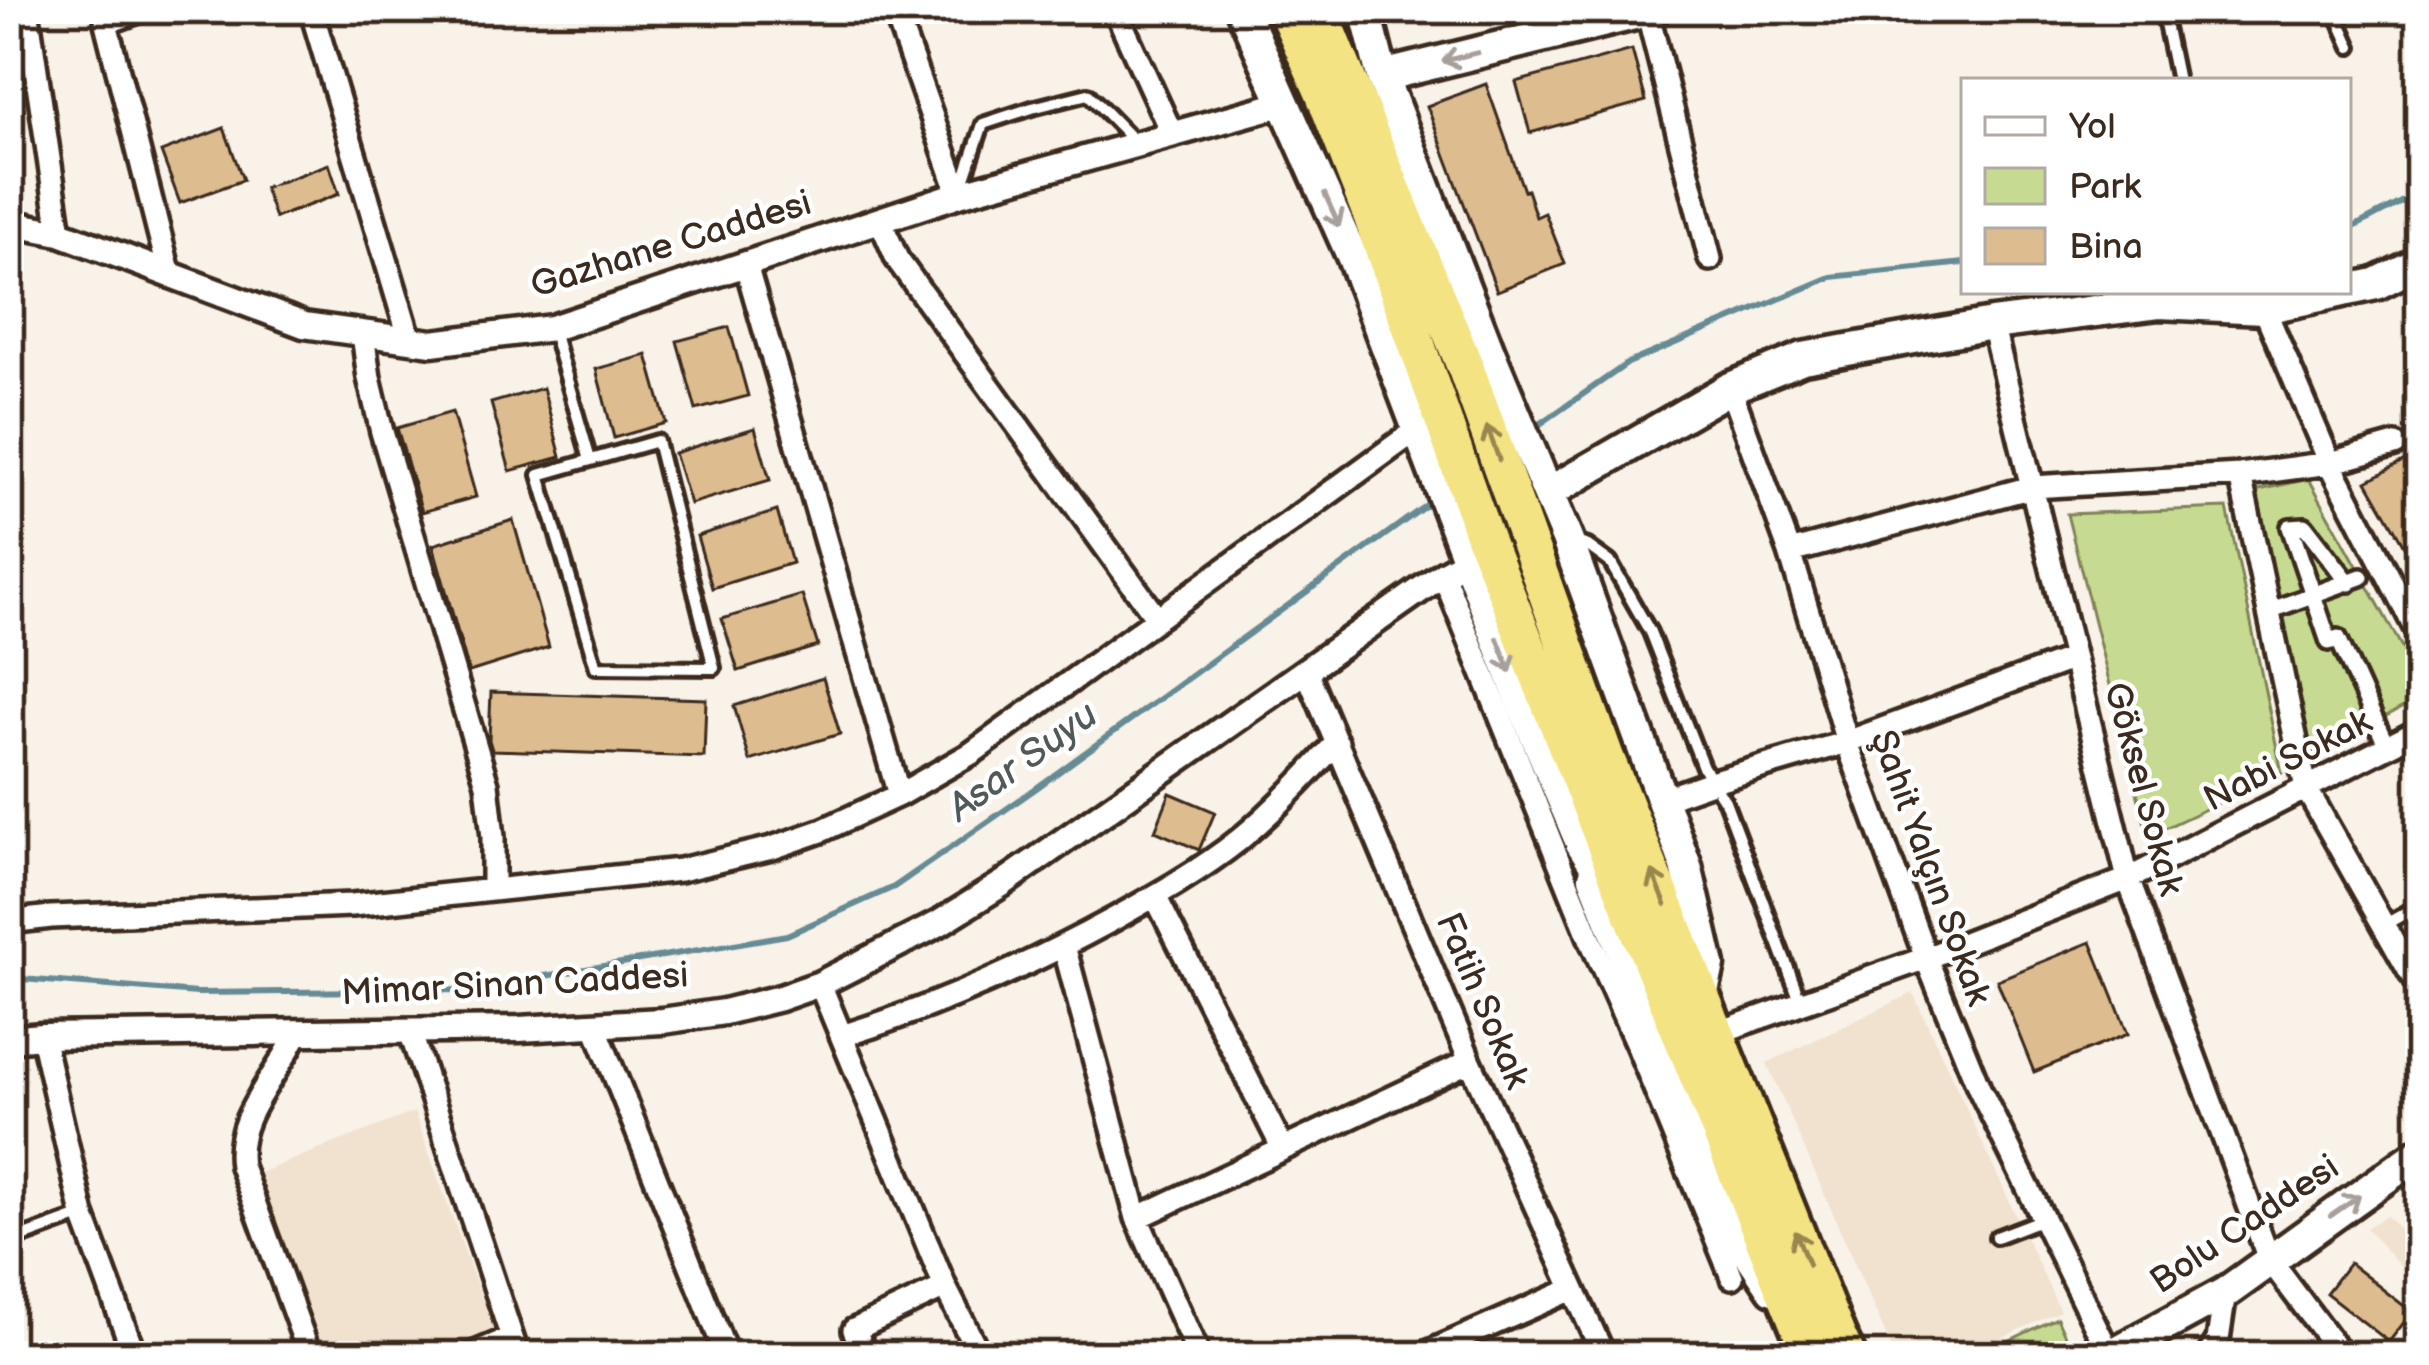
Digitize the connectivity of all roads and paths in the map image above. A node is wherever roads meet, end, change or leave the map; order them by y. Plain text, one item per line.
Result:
1 (144, 9) edge
2 (311, 9) edge
3 (894, 9) edge
4 (1115, 9) edge
5 (1242, 9) edge
6 (1286, 9) edge
7 (1319, 9) edge
8 (1365, 9) edge
9 (1651, 9) edge
10 (2162, 9) edge
11 (2334, 9) edge
12 (21, 14) edge
13 (105, 16) edge
14 (2351, 47) dead end
15 (1382, 76) junction
16 (2176, 78) edge
17 (1285, 103) junction
18 (1172, 134) junction
19 (1137, 144) junction
20 (959, 194) junction
21 (880, 220) junction
22 (9, 223) edge
23 (60, 232) junction
24 (1710, 259) dead end
25 (2420, 262) edge
26 (746, 265) junction
27 (170, 276) junction
28 (2351, 289) edge
29 (2327, 294) edge
30 (2264, 308) junction
31 (1992, 324) junction
32 (552, 328) junction
33 (363, 334) junction
34 (410, 340) junction
35 (1478, 361) junction
36 (1730, 388) junction
37 (1422, 436) junction
38 (2395, 445) dead end
39 (590, 460) junction
40 (2330, 463) junction
41 (2240, 475) junction
42 (1543, 481) junction
43 (2032, 487) junction
44 (1567, 539) junction
45 (1790, 552) junction
46 (1465, 555) junction
47 (2314, 596) junction
48 (2269, 611) junction
49 (1156, 619) junction
50 (2420, 637) edge
51 (2074, 658) junction
52 (1306, 670) junction
53 (2420, 730) edge
54 (1337, 742) junction
55 (1847, 742) junction
56 (2386, 748) junction
57 (1714, 781) junction
58 (2306, 788) junction
59 (899, 795) junction
60 (1663, 799) junction
61 (1570, 838) junction
62 (2128, 879) junction
63 (493, 890) junction
64 (1155, 896) junction
65 (2420, 905) edge
66 (9, 922) edge
67 (2382, 926) junction
68 (1640, 933) junction
69 (1064, 946) junction
70 (1926, 958) junction
71 (820, 983) junction
72 (2420, 990) edge
73 (1702, 996) junction
74 (1801, 1003) junction
75 (596, 1025) junction
76 (410, 1031) junction
77 (297, 1033) junction
78 (1717, 1033) junction
79 (42, 1036) junction
80 (842, 1036) junction
81 (9, 1039) edge
82 (1470, 1060) junction
83 (1283, 1149) junction
84 (2420, 1153) edge
85 (83, 1215) junction
86 (1137, 1218) junction
87 (2043, 1219) junction
88 (1996, 1237) dead end
89 (9, 1242) edge
90 (2269, 1259) junction
91 (1732, 1276) dead end
92 (945, 1287) junction
93 (1574, 1289) junction
94 (2225, 1293) junction
95 (514, 1347) edge
96 (1808, 1348) edge
97 (135, 1356) edge
98 (310, 1356) edge
99 (468, 1356) edge
100 (728, 1356) edge
101 (867, 1356) edge
102 (980, 1356) edge
103 (1199, 1356) edge
104 (1420, 1356) edge
105 (1604, 1356) edge
106 (1847, 1356) edge
107 (2109, 1356) edge
108 (2208, 1356) edge
109 (2342, 1356) edge

1 - 13 street
2 - 34 street
3 - 20 street
4 - 18 street
5 - 17 main road
6 - 46 highway
7 - 35 highway
8 - 15 main road
9 -> 15 main road
9 - 24 street
10 - 16 lane
11 - 14 lane
12 - 23 street
13 - 27 street
15 - 35 main road
17 - 18 street, Gazhane Caddesi
17 -> 37 main road
18 - 19 street, Gazhane Caddesi
19 - 20 street, Gazhane Caddesi
19 - 20 lane
20 - 21 street, Gazhane Caddesi
21 - 26 street, Gazhane Caddesi
21 - 49 street
22 - 23 street, Gazhane Caddesi
23 - 27 street, Gazhane Caddesi
25 - 28 main road
26 - 32 street, Gazhane Caddesi
26 - 59 street
27 - 33 street, Gazhane Caddesi
29 - 30 main road
30 - 31 main road
30 - 40 street
31 - 36 main road
31 - 43 street, Göksel Sokak
32 - 34 street, Gazhane Caddesi
32 - 39 lane
33 - 34 street, Gazhane Caddesi
33 - 63 street
35 - 42 main road
73 -> 35 highway
36 - 42 main road
36 - 45 street, Şahit Yalçın Sokak
37 - 46 main road
37 - 49 street
38 - 40 street
39 - 39 lane
40 - 41 street
40 - 50 street
41 - 43 street
41 - 48 street
42 - 44 main road
43 - 45 street
43 - 51 street, Göksel Sokak
44 - 57 lane
44 - 60 main road
45 - 55 street, Şahit Yalçın Sokak
46 - 52 street, Mimar Sinan Caddesi
46 - 61 main road
46 - 68 highway
47 - 47 street
47 - 48 street
47 - 56 street
48 - 58 street
49 - 59 street
51 - 55 street
51 - 62 street, Göksel Sokak
52 - 54 street, Fatih Sokak
52 - 71 street, Mimar Sinan Caddesi
53 - 56 street, Nabi Sokak
54 - 64 street
54 - 82 street, Fatih Sokak
55 - 57 street
55 - 70 street, Şahit Yalçın Sokak
56 - 58 street, Nabi Sokak
57 - 60 street
57 - 74 lane
58 - 62 street, Nabi Sokak
58 - 67 street
59 - 63 street
60 - 73 main road
61 - 68 main road
61 - 91 street
61 - 96 main road
62 - 70 street, Nabi Sokak
62 - 90 street, Göksel Sokak
63 - 66 street
64 - 69 street
64 - 83 street
65 - 67 lane
67 - 72 street
68 - 96 highway
69 - 80 street
69 - 86 street
70 - 74 street, Nabi Sokak
70 - 87 street, Şahit Yalçın Sokak
71 - 75 street, Mimar Sinan Caddesi
71 - 80 street
73 - 78 highway
74 - 78 street, Nabi Sokak
75 - 76 street, Mimar Sinan Caddesi
75 - 100 street
76 - 77 street, Mimar Sinan Caddesi
76 - 95 street
77 - 79 street, Mimar Sinan Caddesi
77 - 98 street
106 -> 78 highway
79 - 81 street, Mimar Sinan Caddesi
79 - 85 street
80 - 92 street
82 - 83 street
82 - 93 street, Fatih Sokak
83 - 86 street
90 -> 84 main road, Bolu Caddesi
85 - 89 lane
85 - 97 street
86 - 103 street
87 - 88 lane
87 - 107 street, Şahit Yalçın Sokak
90 - 94 main road, Bolu Caddesi
90 - 109 street, Göksel Sokak
92 - 101 street
92 - 102 street
93 - 104 street
93 - 105 street, Fatih Sokak
94 - 107 main road, Bolu Caddesi
94 - 108 street
95 - 99 street

